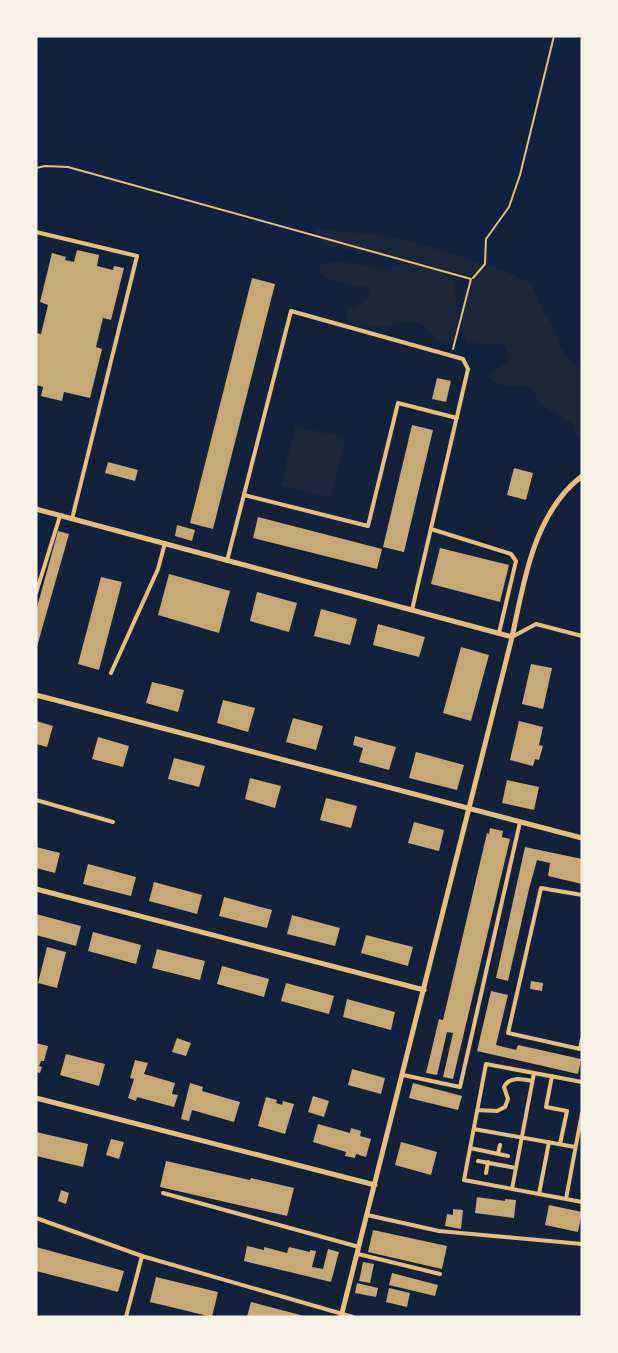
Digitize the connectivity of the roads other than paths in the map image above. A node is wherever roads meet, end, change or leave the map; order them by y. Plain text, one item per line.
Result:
1 (36, 232) edge
2 (457, 418) junction
3 (582, 476) edge
4 (244, 495) junction
5 (36, 509) edge
6 (60, 516) junction
7 (72, 519) junction
8 (431, 530) junction
9 (165, 543) junction
10 (227, 560) junction
11 (36, 593) edge
12 (412, 610) junction
13 (499, 633) junction
14 (512, 636) junction
15 (582, 636) edge
16 (111, 673) dead end
17 (36, 695) edge
18 (36, 800) edge
19 (470, 808) junction
20 (113, 822) dead end
21 (520, 822) junction
22 (582, 838) edge
23 (36, 890) edge
24 (582, 895) edge
25 (424, 990) junction
26 (582, 1039) edge
27 (534, 1073) junction
28 (403, 1075) junction
29 (552, 1076) junction
30 (532, 1081) junction
31 (582, 1082) edge
32 (36, 1098) edge
33 (478, 1110) junction
34 (582, 1113) edge
35 (474, 1128) junction
36 (522, 1137) junction
37 (549, 1142) junction
38 (560, 1144) junction
39 (500, 1145) dead end
40 (575, 1147) junction
41 (470, 1148) junction
42 (498, 1154) junction
43 (508, 1156) dead end
44 (478, 1161) dead end
45 (488, 1162) junction
46 (516, 1168) junction
47 (486, 1173) dead end
48 (375, 1184) junction
49 (512, 1189) junction
50 (163, 1192) dead end
51 (539, 1194) junction
52 (566, 1199) junction
53 (582, 1202) edge
54 (367, 1215) junction
55 (36, 1218) edge
56 (582, 1244) edge
57 (359, 1247) junction
58 (358, 1254) junction
59 (142, 1256) junction
60 (440, 1274) dead end
61 (342, 1315) edge
62 (126, 1317) edge
63 (353, 1317) edge

1 - 7 lane
2 - 4 lane
2 - 4 lane
2 - 8 lane
3 - 14 street
4 - 10 lane
5 - 6 street
6 - 7 street
6 - 11 lane
7 - 9 street
8 - 12 lane
8 - 13 lane
9 - 10 street
9 - 16 lane
10 - 12 street
12 - 13 street
13 - 14 street
14 - 15 lane
14 - 19 street
17 - 19 street
18 - 20 lane
19 - 21 street
19 - 25 street
21 - 22 street
21 - 28 lane
23 - 25 street
24 - 26 lane
25 - 28 street
27 - 29 lane
27 - 30 lane
27 - 33 lane
28 - 48 street
29 - 31 lane
29 - 38 lane
30 - 33 lane
30 - 36 lane
32 - 48 street
33 - 35 lane
34 - 40 lane
35 - 36 lane
35 - 41 lane
36 - 37 lane
36 - 46 lane
37 - 38 lane
37 - 51 lane
38 - 40 lane
39 - 42 lane
40 - 52 lane
41 - 42 lane
41 - 49 lane
42 - 43 lane
44 - 45 lane
45 - 46 lane
45 - 47 lane
46 - 49 lane
48 - 54 street
49 - 51 lane
50 - 57 lane
51 - 52 lane
52 - 53 lane
54 - 56 lane
54 - 57 street
55 - 59 lane
57 - 58 street
58 - 60 lane
58 - 61 street
59 - 61 lane
59 - 62 lane
61 - 63 lane

